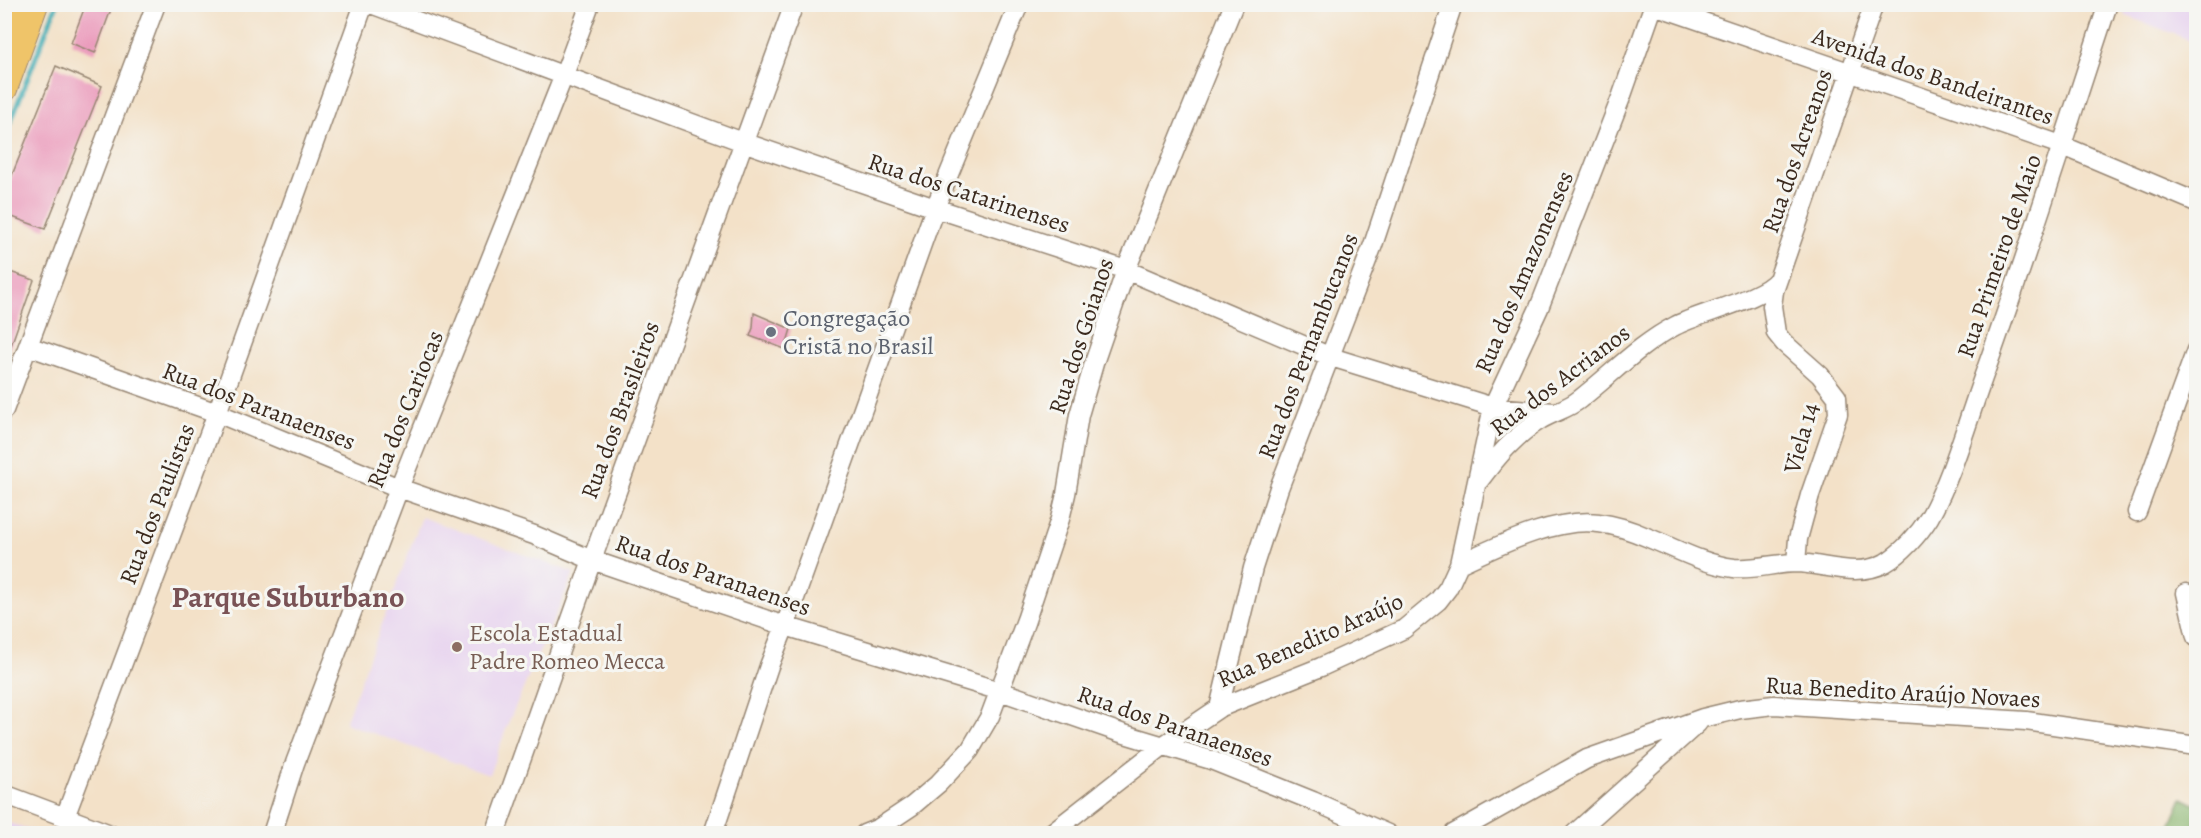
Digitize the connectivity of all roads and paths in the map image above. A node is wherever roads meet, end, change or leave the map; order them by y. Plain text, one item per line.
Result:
1 (15, 4) edge
2 (35, 4) edge
3 (156, 4) edge
4 (364, 4) edge
5 (371, 4) edge
6 (590, 4) edge
7 (794, 4) edge
8 (1019, 4) edge
9 (1234, 4) edge
10 (1453, 4) edge
11 (1874, 4) edge
12 (2108, 4) edge
13 (1653, 5) edge
14 (4, 32) edge
15 (1850, 73) junction
16 (564, 75) junction
17 (4, 88) edge
18 (743, 142) junction
19 (2061, 145) junction
20 (2196, 202) edge
21 (935, 208) junction
22 (1126, 270) junction
23 (1778, 279) junction
24 (28, 346) junction
25 (2196, 350) edge
26 (1331, 357) junction
27 (1493, 407) junction
28 (4, 410) edge
29 (217, 412) junction
30 (1554, 412) junction
31 (1476, 484) junction
32 (399, 488) junction
33 (2137, 512) dead end
34 (592, 560) junction
35 (1796, 563) junction
36 (1459, 564) junction
37 (2186, 592) dead end
38 (785, 626) junction
39 (2196, 637) edge
40 (1000, 691) junction
41 (1219, 708) junction
42 (1703, 718) junction
43 (1164, 746) junction
44 (2196, 746) edge
45 (4, 794) edge
46 (65, 817) junction
47 (110, 834) edge
48 (272, 834) edge
49 (495, 834) edge
50 (713, 834) edge
51 (864, 834) edge
52 (1050, 834) edge
53 (1388, 834) edge
54 (1453, 834) edge
55 (1574, 834) edge

1 - 14 highway
2 - 17 highway
3 - 24 street
4 - 29 street, Rua dos Paulistas
5 - 16 street, Rua dos Catarinenses
6 - 16 street, Rua dos Cariocas
7 - 18 street, Rua dos Brasileiros
8 - 21 street
9 - 22 street, Rua dos Goianos
10 - 26 street, Rua dos Pernambucanos
11 - 15 street, Rua dos Acreanos
12 - 19 street, Rua Primeiro de Maio
13 - 15 street, Avenida dos Bandeirantes
13 - 27 street, Rua dos Amazonenses
15 - 19 street, Avenida dos Bandeirantes
15 - 23 street, Rua dos Acreanos
16 - 18 street, Rua dos Catarinenses
16 - 32 street, Rua dos Cariocas
18 - 21 street, Rua dos Catarinenses
18 - 34 street, Rua dos Brasileiros
19 - 20 street, Avenida dos Bandeirantes
19 - 35 street, Rua Primeiro de Maio
21 - 22 street, Rua dos Catarinenses
21 - 38 street
22 - 26 street, Rua dos Catarinenses
22 - 40 street, Rua dos Goianos
23 - 30 street, Rua dos Acrianos
23 - 35 street, Viela 14
24 - 28 street
24 - 29 street, Rua dos Paranaenses
25 - 33 street
26 - 27 street, Rua dos Catarinenses
26 - 41 street, Rua dos Pernambucanos
27 - 30 street, Rua dos Catarinenses
27 - 31 street, Rua dos Amazonenses
29 - 32 street, Rua dos Paranaenses
29 - 46 street, Rua dos Paulistas
30 - 31 street, Rua dos Acrianos
31 - 36 street, Rua dos Amazonenses
32 - 34 street, Rua dos Paranaenses
32 - 48 street, Rua dos Cariocas
34 - 38 street, Rua dos Paranaenses
34 - 49 street, Rua dos Brasileiros
35 - 36 street
36 - 41 street, Rua Benedito Araújo
37 - 39 street
38 - 40 street, Rua dos Paranaenses
38 - 50 street
40 - 43 street, Rua dos Paranaenses
40 - 51 street, Rua dos Goianos
41 - 43 street, Rua Benedito Araújo
42 - 44 street, Rua Benedito Araújo Novaes
42 - 54 street, Rua Benedito Araújo Novaes
42 - 55 street
43 - 52 street, Rua Benedito Araújo
43 - 53 street, Rua dos Paranaenses
45 - 46 street
46 - 47 street

